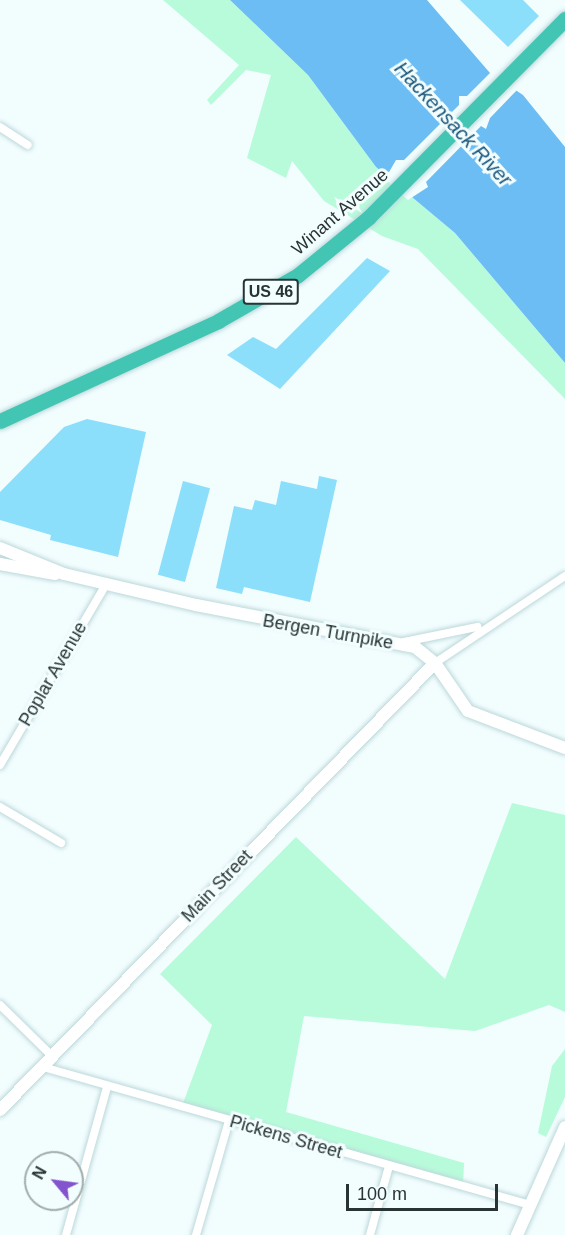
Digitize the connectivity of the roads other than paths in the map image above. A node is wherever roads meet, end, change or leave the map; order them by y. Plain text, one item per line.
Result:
1 (565, 19) edge
2 (0, 127) edge
3 (28, 145) dead end
4 (0, 421) edge
5 (0, 548) edge
6 (0, 564) edge
7 (64, 574) junction
8 (565, 576) edge
9 (106, 584) junction
10 (488, 623) junction
11 (393, 642) junction
12 (435, 663) junction
13 (565, 748) edge
14 (0, 765) edge
15 (0, 807) edge
16 (61, 843) dead end
17 (0, 1005) edge
18 (53, 1057) junction
19 (43, 1067) junction
20 (107, 1088) junction
21 (0, 1110) edge
22 (229, 1121) junction
23 (565, 1126) edge
24 (389, 1166) junction
25 (530, 1205) junction
26 (66, 1235) edge
27 (196, 1235) edge
28 (370, 1235) edge
29 (517, 1235) edge

1 - 4 highway, Winant Avenue / US 46
2 - 3 street
5 - 7 street, Bergen Turnpike
6 - 7 street, Bergen Turnpike
7 - 9 street, Bergen Turnpike
8 - 10 street
9 - 11 street, Bergen Turnpike
9 - 14 street, Poplar Avenue
10 - 11 street
10 - 12 street
11 - 12 street, Bergen Turnpike
12 - 13 street
12 - 18 street, Main Street
15 - 16 street
17 - 18 street
18 - 19 street, Main Street
19 - 20 street, Pickens Street
19 - 21 street, Main Street
20 - 22 street, Pickens Street
20 - 26 street
22 - 24 street, Pickens Street
22 - 27 street
23 - 25 street
24 - 25 street, Pickens Street
24 - 28 street
25 - 29 street

